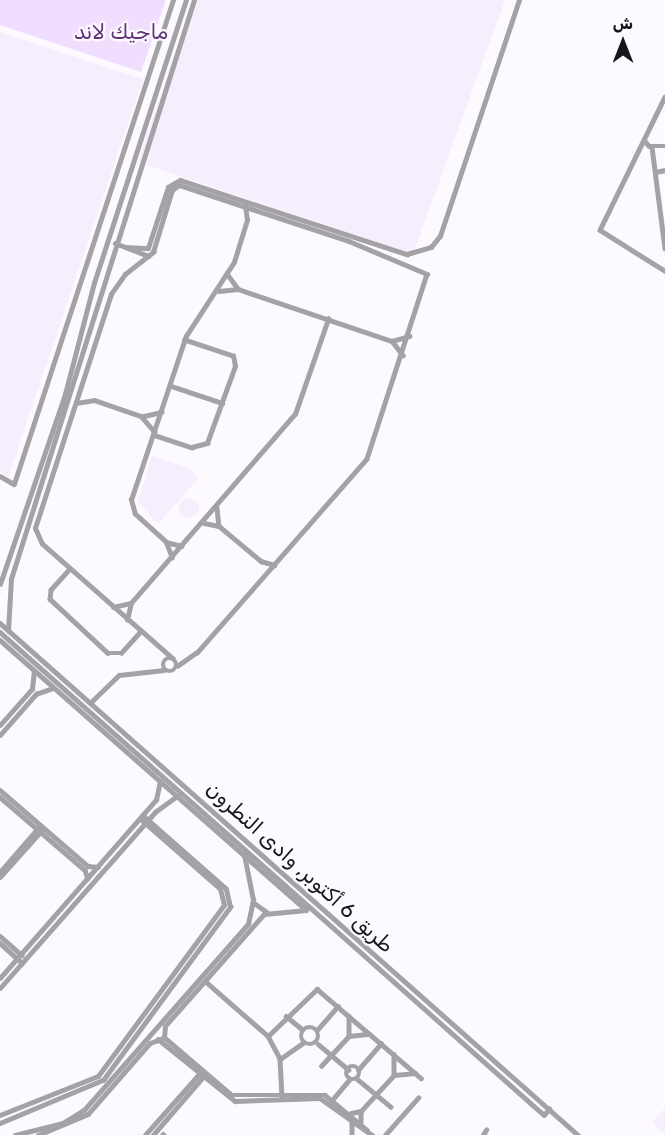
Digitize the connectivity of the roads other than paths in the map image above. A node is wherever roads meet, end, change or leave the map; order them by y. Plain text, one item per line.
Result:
1 (173, 0) edge
2 (186, 0) edge
3 (194, 0) edge
4 (519, 0) edge
5 (182, 14) junction
6 (189, 17) junction
7 (172, 42) junction
8 (180, 45) junction
9 (665, 97) edge
10 (645, 141) junction
11 (665, 146) edge
12 (652, 147) junction
13 (665, 170) edge
14 (655, 172) junction
15 (245, 206) junction
16 (259, 211) junction
17 (247, 220) junction
18 (664, 227) edge
19 (115, 243) junction
20 (126, 247) junction
21 (665, 247) edge
22 (137, 252) junction
23 (149, 256) junction
24 (143, 261) junction
25 (665, 271) edge
26 (228, 275) junction
27 (94, 283) junction
28 (104, 286) junction
29 (238, 290) junction
30 (219, 291) junction
31 (91, 294) junction
32 (101, 295) junction
33 (328, 319) junction
34 (409, 336) junction
35 (185, 340) junction
36 (392, 341) junction
37 (403, 355) junction
38 (81, 385) junction
39 (171, 386) junction
40 (94, 400) junction
41 (222, 403) junction
42 (75, 404) junction
43 (162, 412) junction
44 (141, 416) junction
45 (155, 433) junction
46 (0, 476) edge
47 (218, 505) junction
48 (203, 524) junction
49 (219, 526) junction
50 (166, 542) junction
51 (182, 546) junction
52 (172, 558) junction
53 (261, 561) junction
54 (274, 565) junction
55 (70, 569) junction
56 (265, 576) junction
57 (0, 584) edge
58 (130, 603) junction
59 (112, 607) junction
60 (127, 620) junction
61 (0, 623) edge
62 (8, 630) junction
63 (140, 632) junction
64 (0, 635) edge
65 (161, 649) junction
66 (173, 659) junction
67 (163, 662) junction
68 (178, 666) junction
69 (164, 670) junction
70 (34, 671) junction
71 (50, 672) junction
72 (53, 688) junction
73 (29, 697) junction
74 (90, 703) junction
75 (0, 725) edge
76 (0, 735) edge
77 (147, 757) junction
78 (140, 764) junction
79 (160, 782) junction
80 (0, 790) edge
81 (177, 796) junction
82 (0, 797) edge
83 (150, 808) junction
84 (154, 812) junction
85 (144, 819) junction
86 (41, 828) junction
87 (244, 855) junction
88 (98, 867) junction
89 (0, 872) edge
90 (0, 877) edge
91 (88, 879) junction
92 (253, 902) junction
93 (267, 912) junction
94 (250, 926) junction
95 (0, 936) edge
96 (0, 943) edge
97 (227, 952) junction
98 (19, 956) junction
99 (24, 961) junction
100 (0, 978) edge
101 (205, 981) junction
102 (0, 988) edge
103 (181, 1005) junction
104 (338, 1006) junction
105 (286, 1016) junction
106 (349, 1016) junction
107 (302, 1029) junction
108 (318, 1029) junction
109 (153, 1033) junction
110 (133, 1034) junction
111 (370, 1034) junction
112 (268, 1036) junction
113 (349, 1036) junction
114 (162, 1038) junction
115 (303, 1043) junction
116 (318, 1044) junction
117 (381, 1044) junction
118 (140, 1051) junction
119 (394, 1054) junction
120 (331, 1055) junction
121 (279, 1059) junction
122 (321, 1066) dead end
123 (349, 1070) junction
124 (358, 1070) junction
125 (415, 1073) junction
126 (203, 1074) junction
127 (394, 1075) junction
128 (356, 1078) junction
129 (421, 1078) dead end
130 (350, 1079) junction
131 (376, 1095) junction
132 (282, 1098) junction
133 (418, 1098) dead end
134 (333, 1099) junction
135 (391, 1107) dead end
136 (549, 1109) junction
137 (361, 1112) junction
138 (351, 1113) junction
139 (0, 1115) edge
140 (352, 1120) junction
141 (361, 1122) junction
142 (0, 1123) edge
143 (158, 1125) junction
144 (370, 1133) edge
145 (26, 1134) edge
146 (15, 1135) edge
147 (38, 1135) edge
148 (145, 1135) edge
149 (153, 1135) edge
150 (352, 1135) edge
151 (361, 1135) edge
152 (385, 1135) edge
153 (578, 1135) edge

1 - 46 street
2 - 5 street
3 - 6 street
4 - 20 street
5 - 6 street
5 - 7 street
6 - 8 street
7 - 8 street
7 - 27 street
8 - 19 street
9 - 10 street
10 - 12 street
10 - 25 street
11 - 12 street
12 - 14 street
13 - 14 street
14 - 18 street
15 - 16 street
15 - 17 street
15 - 23 street
16 - 17 street
16 - 34 street
17 - 26 street
18 - 21 street
19 - 20 street
19 - 28 street
20 - 22 street
22 - 23 street
22 - 24 street
23 - 24 street
24 - 38 street
26 - 29 street
26 - 30 street
27 - 28 street
27 - 31 street
28 - 32 street
29 - 30 street
29 - 33 street
30 - 35 street
31 - 32 street
31 - 57 street
32 - 62 street
33 - 36 street
33 - 47 street
34 - 36 street
34 - 37 street
35 - 39 street
35 - 41 street
36 - 37 street
37 - 54 street
38 - 40 street
38 - 42 street
39 - 41 street
39 - 43 street
40 - 42 street
40 - 44 street
41 - 45 street
42 - 55 street
43 - 44 street
43 - 45 street
44 - 45 street
45 - 50 street
47 - 48 street
47 - 49 street
48 - 49 street
48 - 51 street
49 - 53 street
50 - 51 street
50 - 52 street
51 - 52 street
52 - 58 street
53 - 54 street
53 - 56 street
54 - 56 street
55 - 59 street
55 - 63 street
56 - 68 street
58 - 59 street
58 - 60 street
59 - 60 street
60 - 63 street
61 - 62 street, طريق 6 أكتوبر, وادى النطرون
62 - 71 street, طريق 6 أكتوبر, وادى النطرون
63 - 65 street
64 - 70 street
64 - 71 street, طريق 6 أكتوبر, وادى النطرون
65 - 66 street
65 - 67 street
66 - 67 street
66 - 68 street
67 - 69 street
68 - 69 street
69 - 74 street
70 - 72 street
70 - 73 street
71 - 74 street, طريق 6 أكتوبر, وادى النطرون
71 - 77 street, طريق 6 أكتوبر, وادى النطرون
72 - 73 street
72 - 78 street
73 - 75 street
73 - 76 street
74 - 77 street, طريق 6 أكتوبر, وادى النطرون
77 - 78 street
77 - 136 street, طريق 6 أكتوبر, وادى النطرون
77 - 136 street, طريق 6 أكتوبر, وادى النطرون
78 - 79 street
79 - 81 street
79 - 83 street
80 - 86 street
81 - 84 street
81 - 87 street
82 - 86 street
83 - 84 street
83 - 85 street
84 - 85 street
85 - 88 street
85 - 99 street
85 - 110 street
86 - 88 street
86 - 89 street
86 - 90 street
86 - 91 street
87 - 92 street
87 - 93 street
88 - 91 street
91 - 98 street
92 - 93 street
92 - 94 street
93 - 94 street
94 - 97 street
95 - 98 street
96 - 98 street
97 - 101 street
97 - 103 street
98 - 99 street
98 - 100 street
99 - 102 street
101 - 103 street
101 - 112 street
103 - 109 street
103 - 114 street
104 - 105 street
104 - 106 street
104 - 108 street
105 - 107 street
105 - 112 street
106 - 111 street
106 - 113 street
107 - 108 street
107 - 115 street
108 - 116 street
109 - 114 street
109 - 118 street
110 - 139 street
110 - 142 street
111 - 113 street
111 - 117 street
112 - 121 street
113 - 120 street
114 - 118 street
114 - 126 street
115 - 116 street
115 - 121 street
116 - 120 street
117 - 119 street
117 - 124 street
118 - 145 street
118 - 147 street
119 - 125 street
119 - 127 street
120 - 122 street
120 - 123 street
121 - 132 street
123 - 124 street
123 - 130 street
124 - 128 street
125 - 127 street
125 - 129 street
126 - 132 street
126 - 143 street
127 - 131 street
128 - 130 street
128 - 131 street
130 - 134 street
131 - 135 street
131 - 137 street
132 - 134 street
132 - 140 street
133 - 152 street
134 - 138 street
136 - 153 street, طريق 6 أكتوبر, وادى النطرون
137 - 138 street
137 - 141 street
138 - 141 street
140 - 144 street
140 - 150 street
141 - 144 street
143 - 148 street
143 - 149 street
144 - 151 street
145 - 146 street

